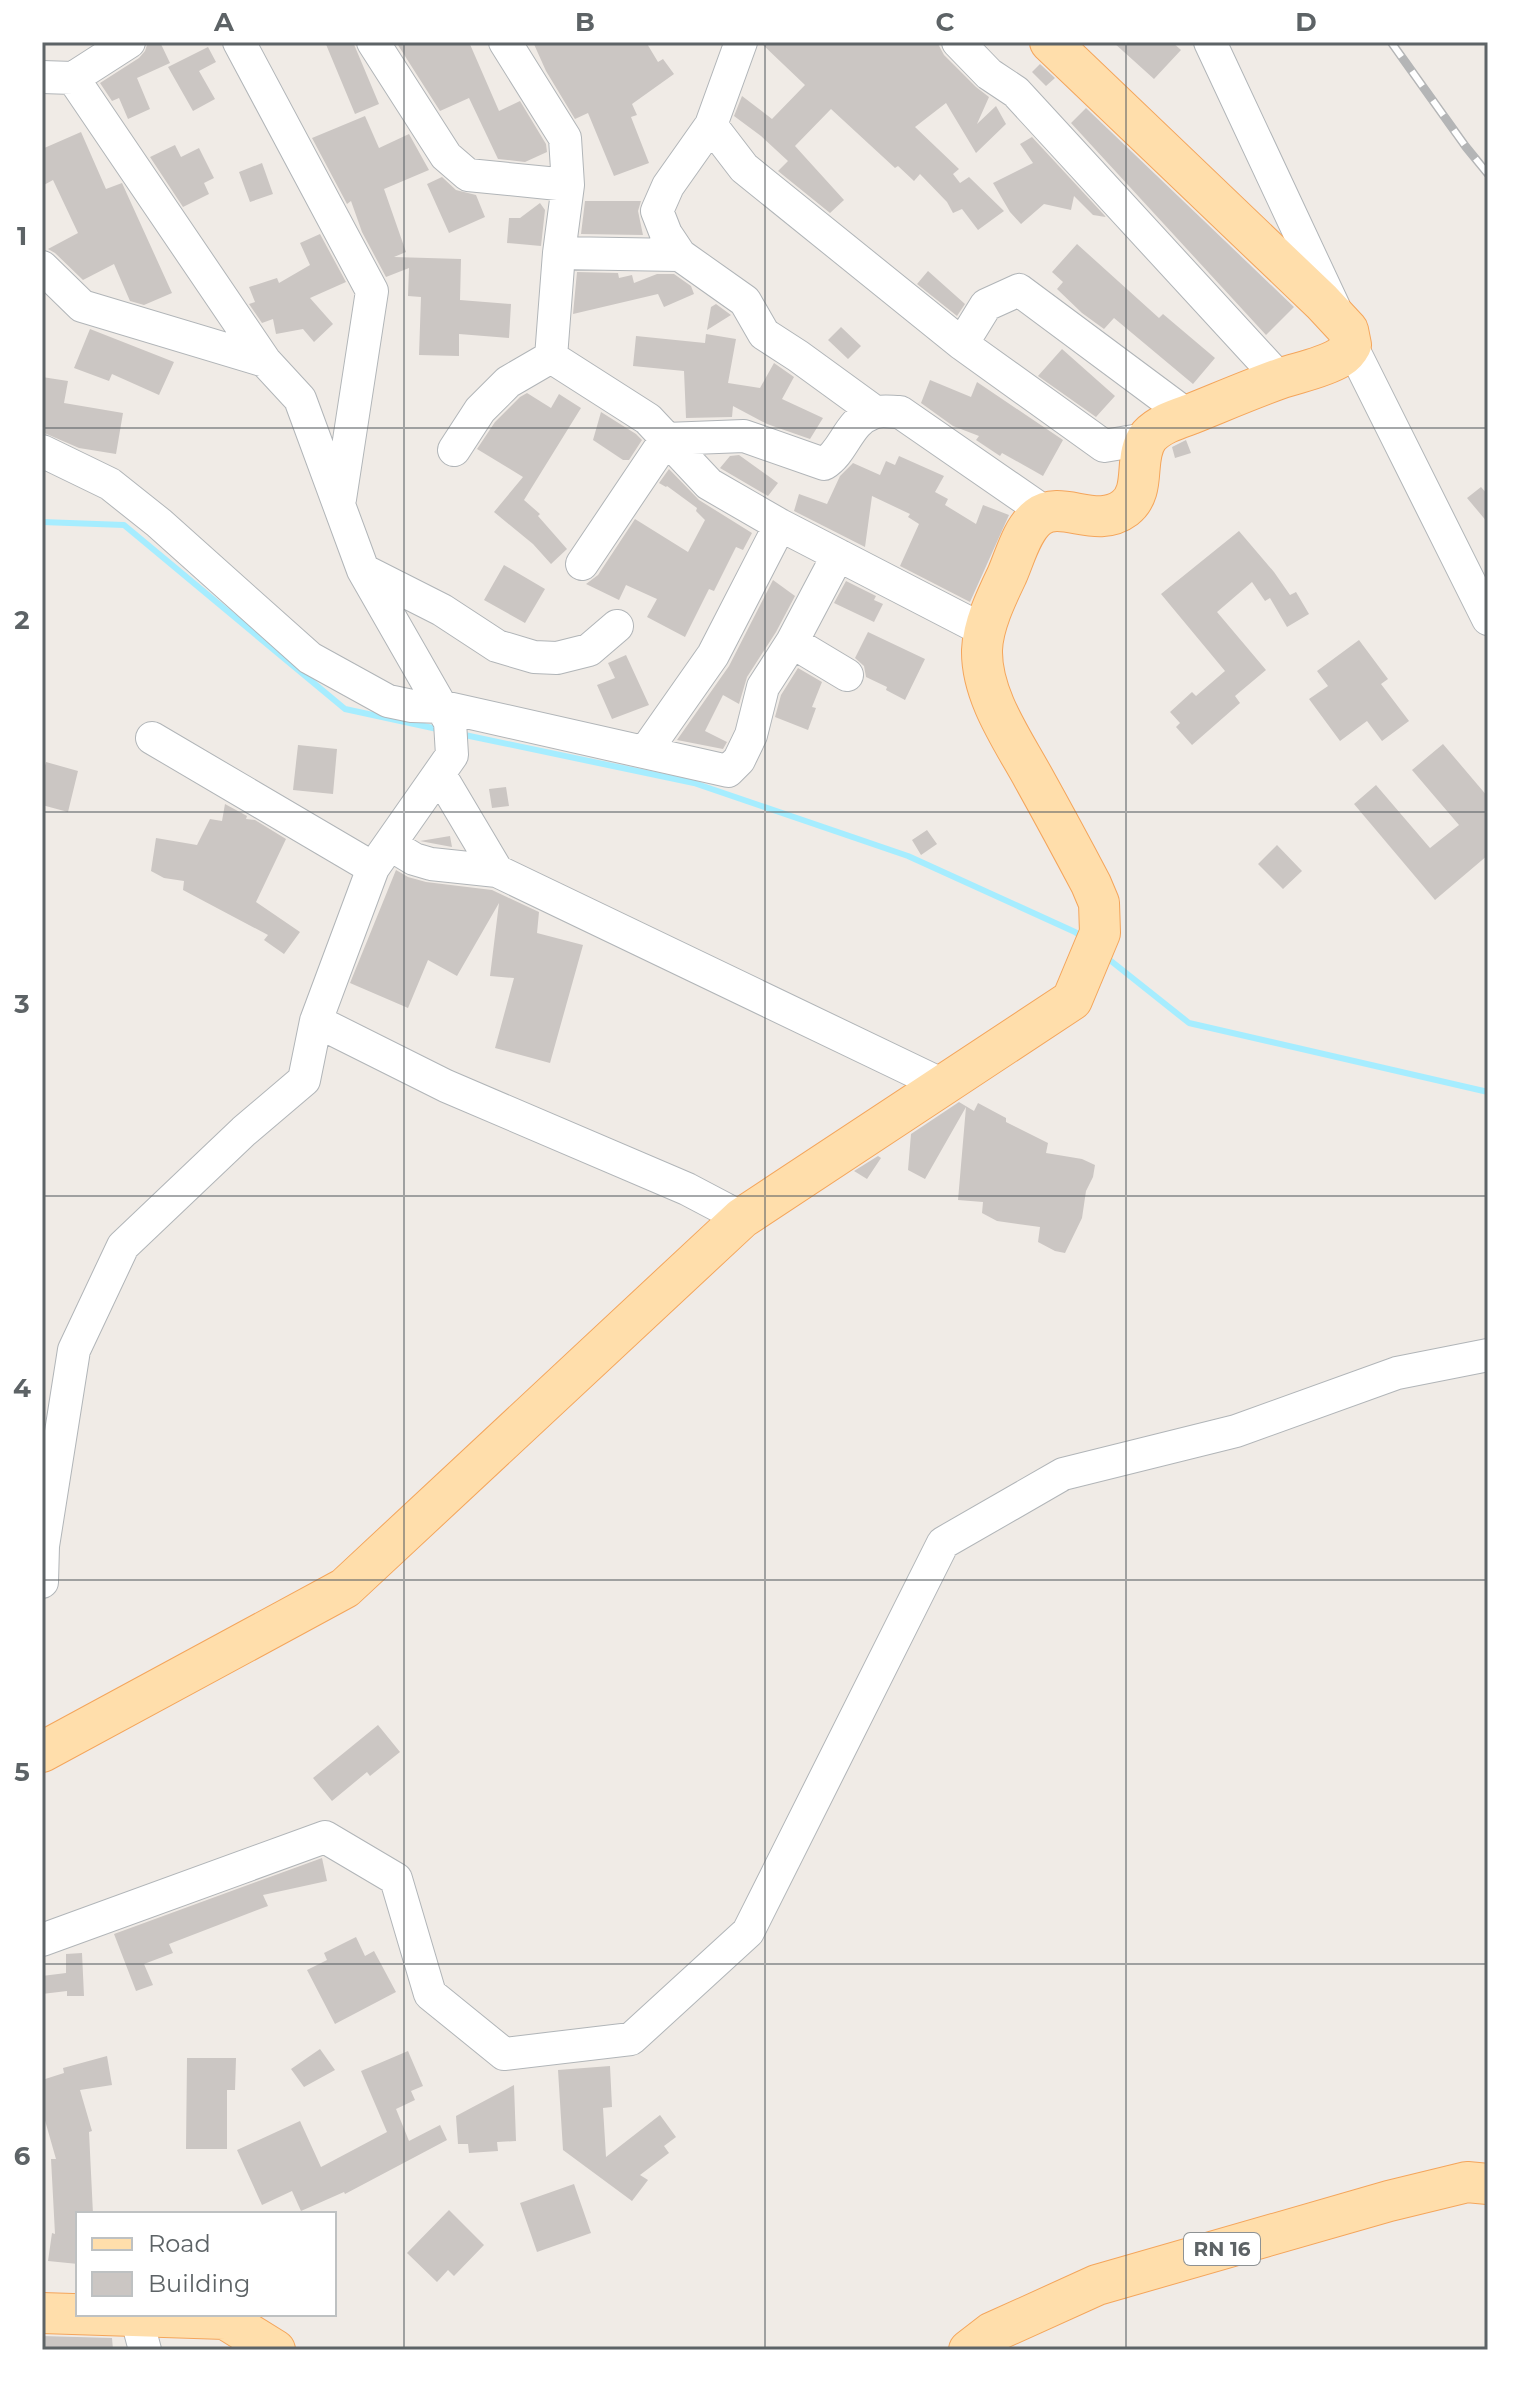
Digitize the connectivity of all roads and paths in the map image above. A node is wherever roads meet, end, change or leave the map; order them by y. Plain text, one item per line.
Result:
1 (129, 42) edge
2 (239, 42) edge
3 (373, 42) edge
4 (505, 42) edge
5 (741, 42) edge
6 (958, 42) edge
7 (1050, 42) edge
8 (1210, 42) edge
9 (58, 78) edge
10 (711, 125) junction
11 (568, 185) junction
12 (559, 253) junction
13 (680, 255) junction
14 (42, 267) edge
15 (1346, 334) junction
16 (962, 344) junction
17 (551, 357) junction
18 (265, 361) junction
19 (1280, 379) junction
20 (875, 412) junction
21 (1187, 415) junction
22 (666, 439) junction
23 (1146, 439) junction
24 (454, 450) dead end
25 (42, 451) edge
26 (339, 502) junction
27 (1046, 513) junction
28 (780, 525) junction
29 (838, 555) junction
30 (582, 564) dead end
31 (363, 570) junction
32 (1488, 619) edge
33 (617, 626) dead end
34 (985, 631) junction
35 (792, 642) junction
36 (847, 675) dead end
37 (447, 715) junction
38 (152, 738) dead end
39 (645, 752) junction
40 (446, 765) junction
41 (382, 857) junction
42 (497, 871) junction
43 (316, 1021) junction
44 (943, 1085) junction
45 (742, 1218) junction
46 (1488, 1355) edge
47 (42, 1582) edge
48 (42, 1752) edge
49 (42, 1940) edge
50 (1488, 2184) edge
51 (42, 2313) edge
52 (141, 2333) edge
53 (275, 2350) edge
54 (969, 2350) edge

1 - 9 street
2 - 26 street
3 - 11 street
4 - 11 street
5 - 10 street
6 - 19 street
7 - 15 main road
8 - 15 street
9 - 18 street
10 - 13 street
10 - 16 street
11 - 12 street
12 - 13 street
12 - 17 street
13 - 20 street
14 - 18 street
15 - 19 main road
15 - 32 street
16 - 21 street
16 - 23 street
17 - 22 street
17 - 24 street
18 - 26 street
19 - 21 main road
20 - 22 street
20 - 27 street
21 - 23 main road
22 - 28 street
22 - 30 street
23 - 27 main road
25 - 37 street
26 - 31 street
27 - 34 main road
28 - 29 street
28 - 39 street
29 - 34 street
29 - 35 street
31 - 33 street
31 - 37 street
34 - 44 main road
35 - 36 street
35 - 39 street
37 - 39 street
37 - 40 street
38 - 41 street
40 - 41 street
40 - 42 street
41 - 42 street
41 - 43 street
42 - 44 street
43 - 45 street
43 - 47 street
44 - 45 main road
45 - 48 main road
46 - 49 street
50 - 54 main road, RN 16
51 - 52 main road
52 - 53 main road

